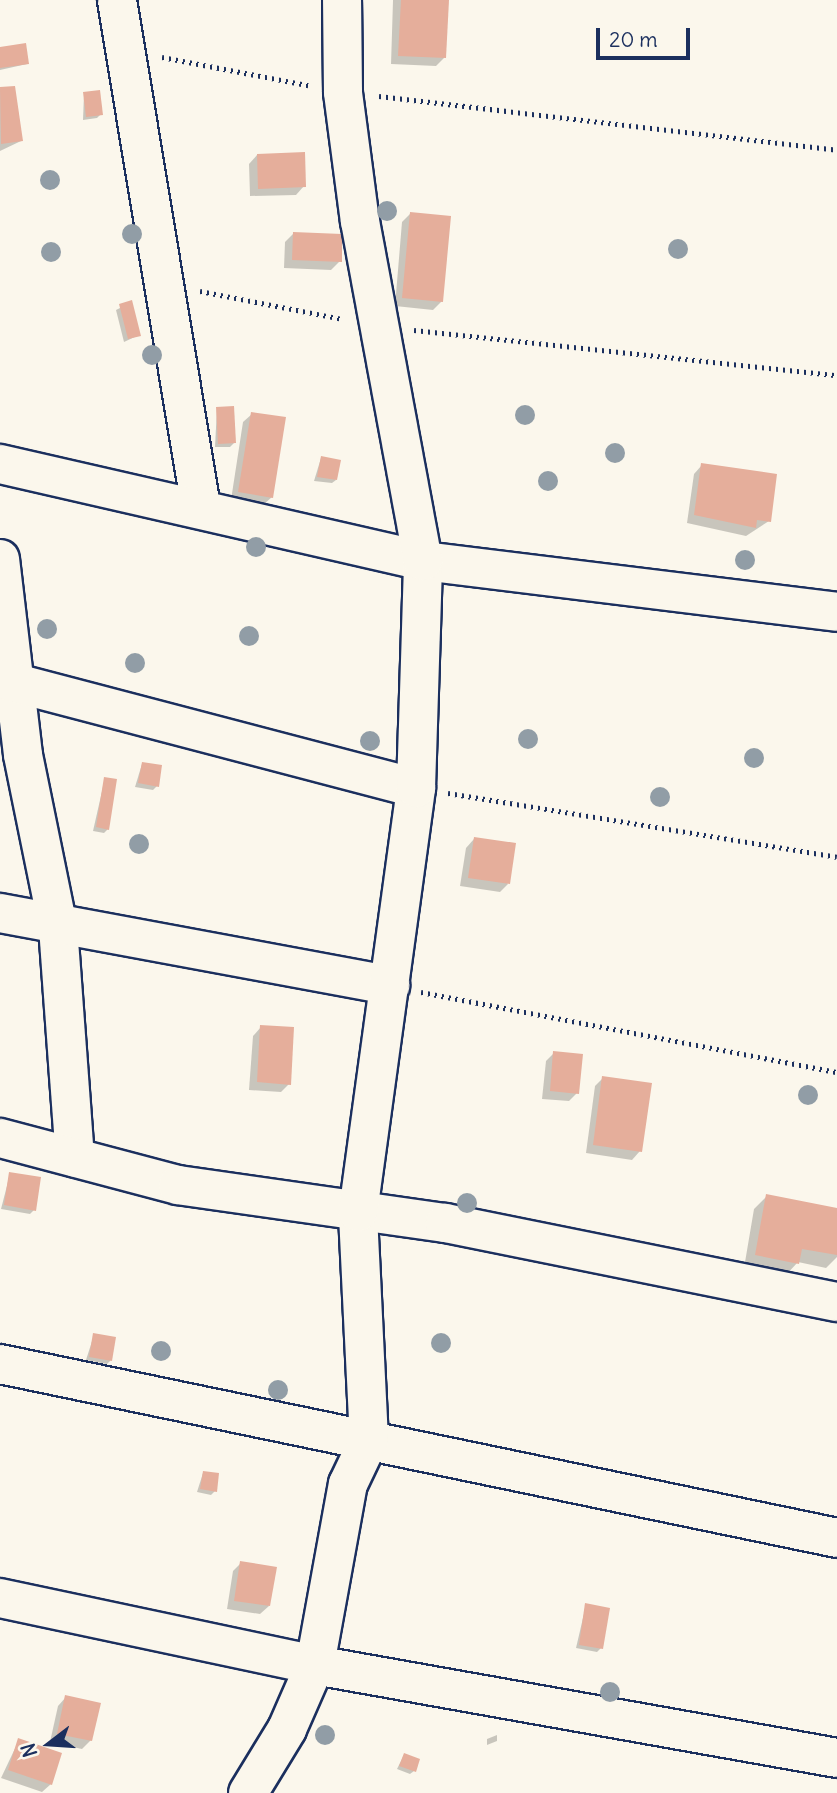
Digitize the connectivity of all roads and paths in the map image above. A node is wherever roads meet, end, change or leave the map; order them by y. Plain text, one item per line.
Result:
1 (117, 0) edge
2 (342, 0) edge
3 (126, 50) junction
4 (343, 92) junction
5 (837, 150) edge
6 (165, 284) junction
7 (379, 327) junction
8 (837, 374) edge
9 (0, 464) edge
10 (201, 508) junction
11 (0, 559) edge
12 (422, 561) junction
13 (837, 612) edge
14 (10, 682) edge
15 (416, 788) junction
16 (837, 857) edge
17 (0, 913) edge
18 (58, 927) junction
19 (390, 985) junction
20 (837, 1072) edge
21 (0, 1139) edge
22 (75, 1157) junction
23 (358, 1212) junction
24 (837, 1302) edge
25 (0, 1364) edge
26 (369, 1440) junction
27 (837, 1538) edge
28 (0, 1598) edge
29 (314, 1665) junction
30 (837, 1758) edge
31 (248, 1793) edge

1 - 3 street
2 - 4 street
3 - 4 path
3 - 6 street
4 - 5 path
4 - 7 street
6 - 7 path
6 - 10 street
7 - 8 path
7 - 12 street
9 - 10 street
10 - 12 street
11 - 14 street
12 - 13 street
12 - 15 street
14 - 15 street
14 - 18 street
15 - 16 path
15 - 19 street
17 - 18 street
18 - 19 street
18 - 22 street
19 - 20 path
19 - 23 street
21 - 22 street
22 - 23 street
23 - 24 street
23 - 26 street
25 - 26 street
26 - 27 street
26 - 29 street
28 - 29 street
29 - 30 street
29 - 31 street

